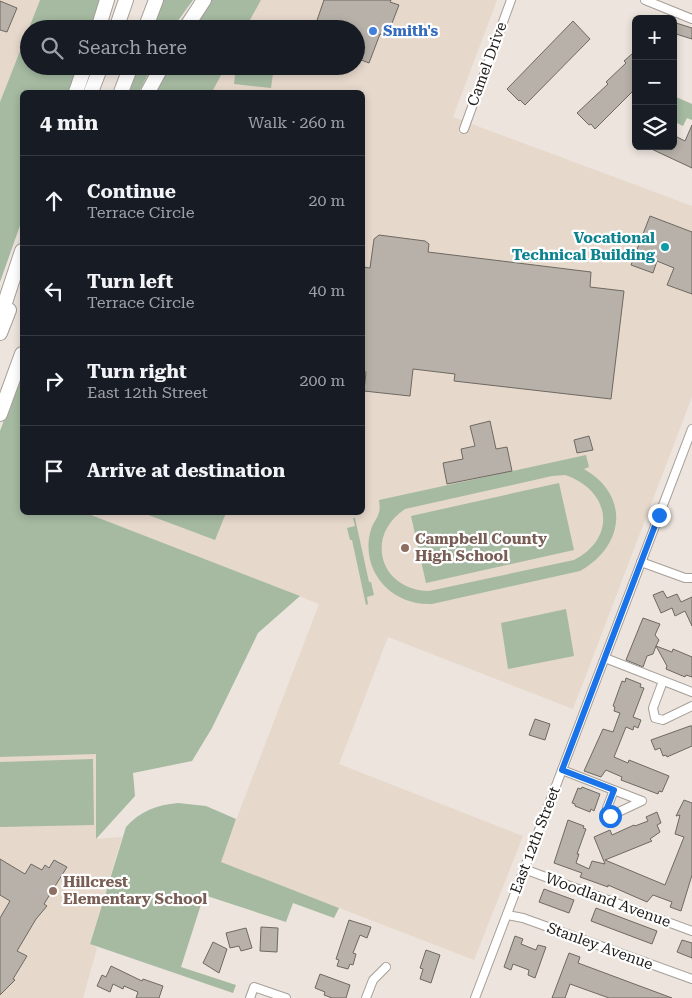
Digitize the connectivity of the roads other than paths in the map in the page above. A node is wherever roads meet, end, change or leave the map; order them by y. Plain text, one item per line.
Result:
1 (107, 0) edge
2 (126, 0) edge
3 (156, 0) edge
4 (204, 0) edge
5 (511, 0) edge
6 (645, 0) edge
7 (692, 19) edge
8 (101, 20) edge
9 (119, 20) edge
10 (148, 20) edge
11 (190, 20) edge
12 (82, 75) edge
13 (98, 75) edge
14 (128, 75) edge
15 (157, 75) edge
16 (77, 90) edge
17 (92, 90) edge
18 (122, 90) edge
19 (149, 90) edge
20 (464, 129) dead end
21 (20, 257) edge
22 (20, 279) edge
23 (0, 318) edge
24 (0, 333) edge
25 (20, 360) edge
26 (20, 367) edge
27 (3, 407) edge
28 (692, 429) edge
29 (642, 562) junction
30 (692, 578) edge
31 (604, 658) junction
32 (663, 681) junction
33 (692, 692) edge
34 (692, 706) edge
35 (562, 770) junction
36 (614, 790) dead end
37 (524, 869) junction
38 (507, 915) junction
39 (692, 930) edge
40 (386, 967) dead end
41 (692, 980) edge
42 (250, 998) edge
43 (286, 998) edge
44 (366, 998) edge
45 (475, 998) edge

1 - 8 highway
2 - 9 highway
3 - 10 highway
4 - 11 highway
5 - 20 street, Camel Drive
6 - 7 street
12 - 16 highway
13 - 17 highway
14 - 18 highway
15 - 19 highway
21 - 23 highway
22 - 24 highway
25 - 27 highway
26 - 27 highway
28 - 29 street, East 12th Street
29 - 30 street
29 - 31 street, East 12th Street
31 - 32 street
31 - 35 street, East 12th Street
32 - 33 street
32 - 34 street
35 - 36 street
35 - 37 street, East 12th Street
37 - 38 street, East 12th Street
37 - 39 street, Woodland Avenue
38 - 41 street, Stanley Avenue
38 - 45 street, East 12th Street
40 - 44 street
42 - 43 street

